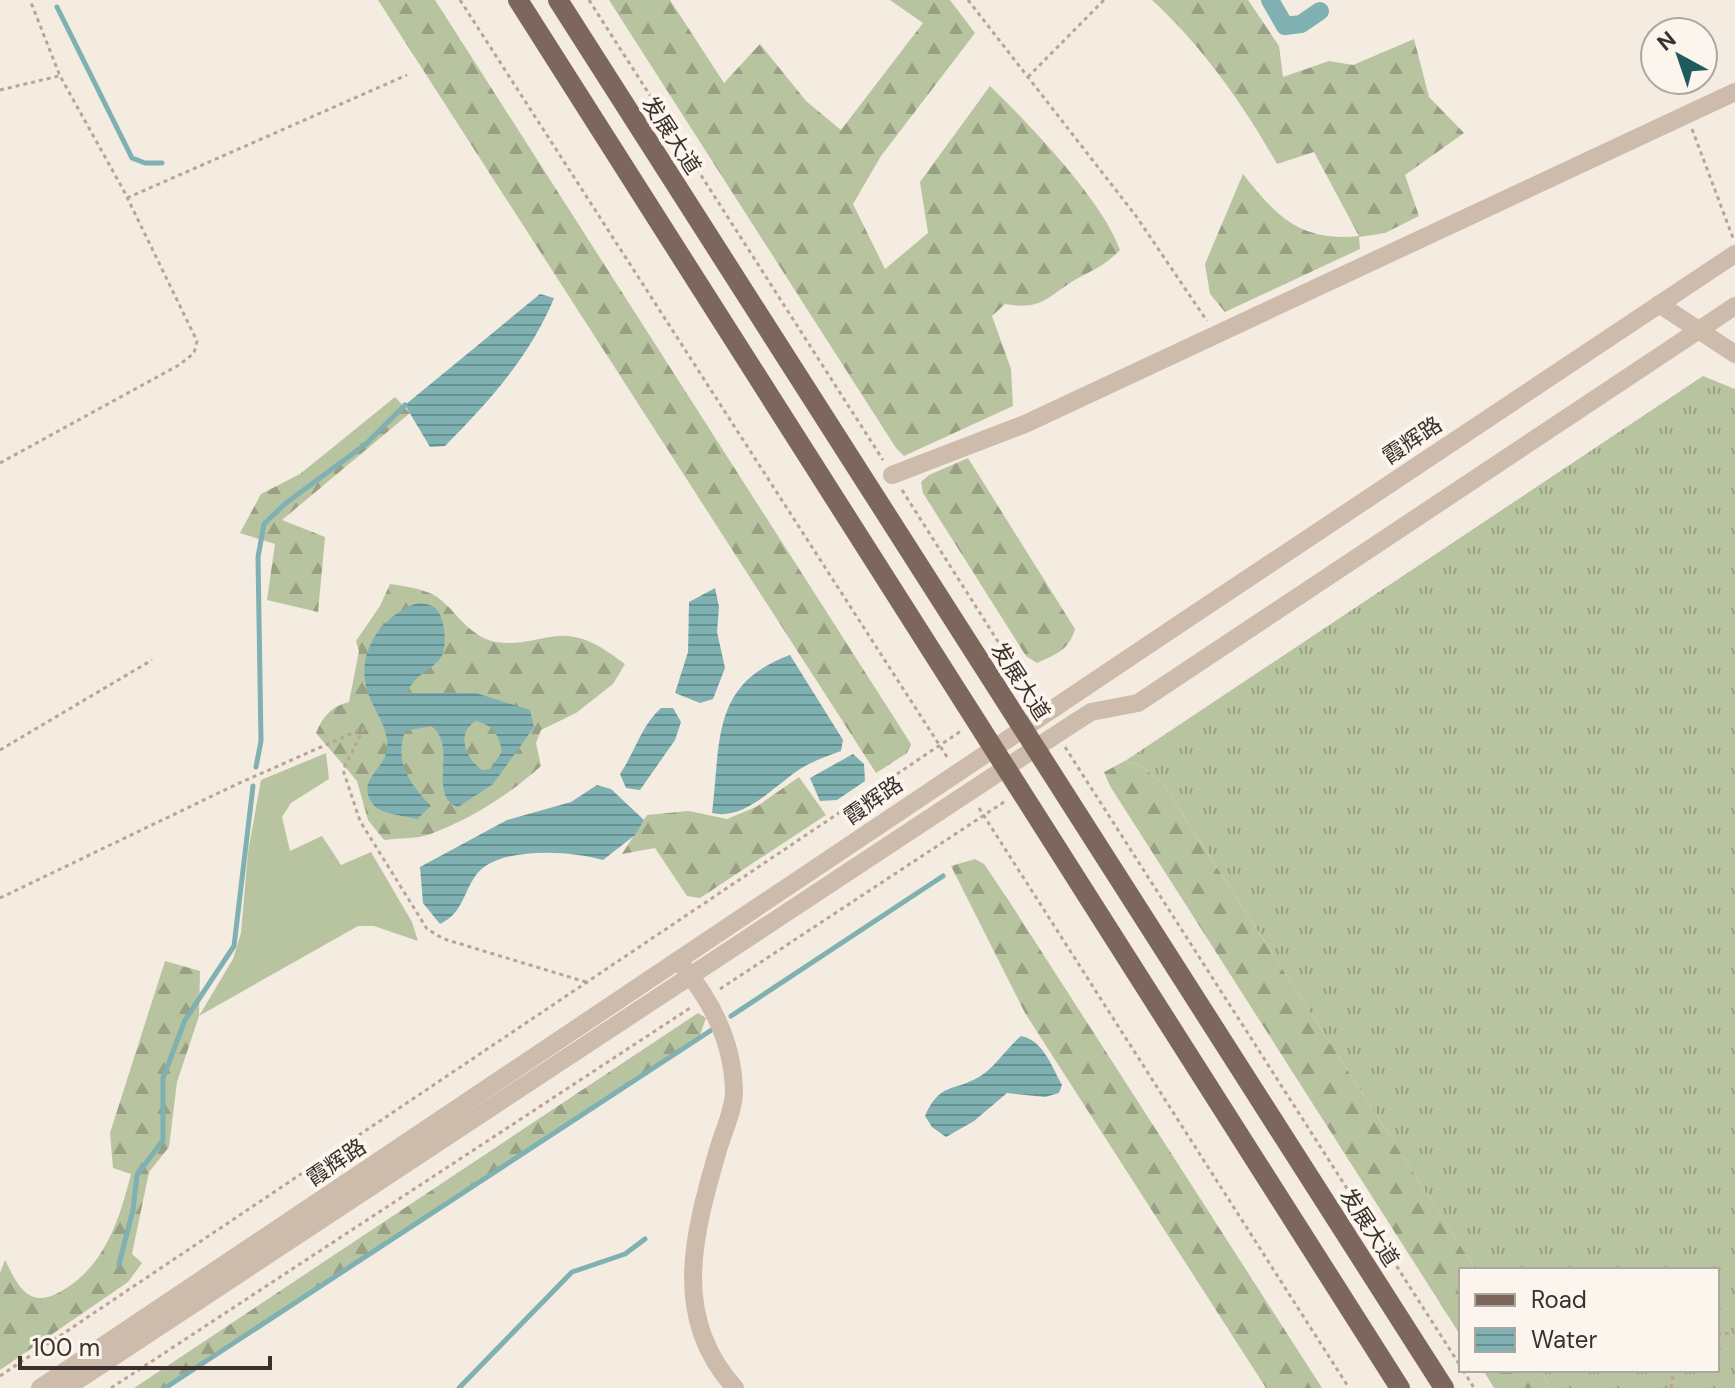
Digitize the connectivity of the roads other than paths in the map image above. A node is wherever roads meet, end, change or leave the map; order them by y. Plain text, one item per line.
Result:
1 (518, 0) edge
2 (558, 0) edge
3 (1735, 92) edge
4 (1735, 254) edge
5 (1659, 304) junction
6 (1735, 306) edge
7 (1697, 331) junction
8 (1735, 354) edge
9 (892, 475) road end
10 (1022, 727) junction
11 (994, 746) junction
12 (1035, 748) junction
13 (1006, 767) junction
14 (685, 969) junction
15 (40, 1388) edge
16 (66, 1388) edge
17 (735, 1388) edge
18 (1400, 1388) edge
19 (1444, 1388) edge

1 - 11 main road
2 - 10 main road, 发展大道
3 - 9 street
4 - 5 street, 霞辉路
5 - 7 street
5 - 10 street, 霞辉路
6 - 7 street, 霞辉路
7 - 8 street
7 - 12 street, 霞辉路
10 - 11 street, 霞辉路
10 - 12 main road, 发展大道
11 - 13 main road
11 - 14 street, 霞辉路
12 - 13 street, 霞辉路
12 - 19 main road, 发展大道
13 - 14 street, 霞辉路
13 - 18 main road
14 - 15 street, 霞辉路
14 - 16 street, 霞辉路
14 - 17 street

